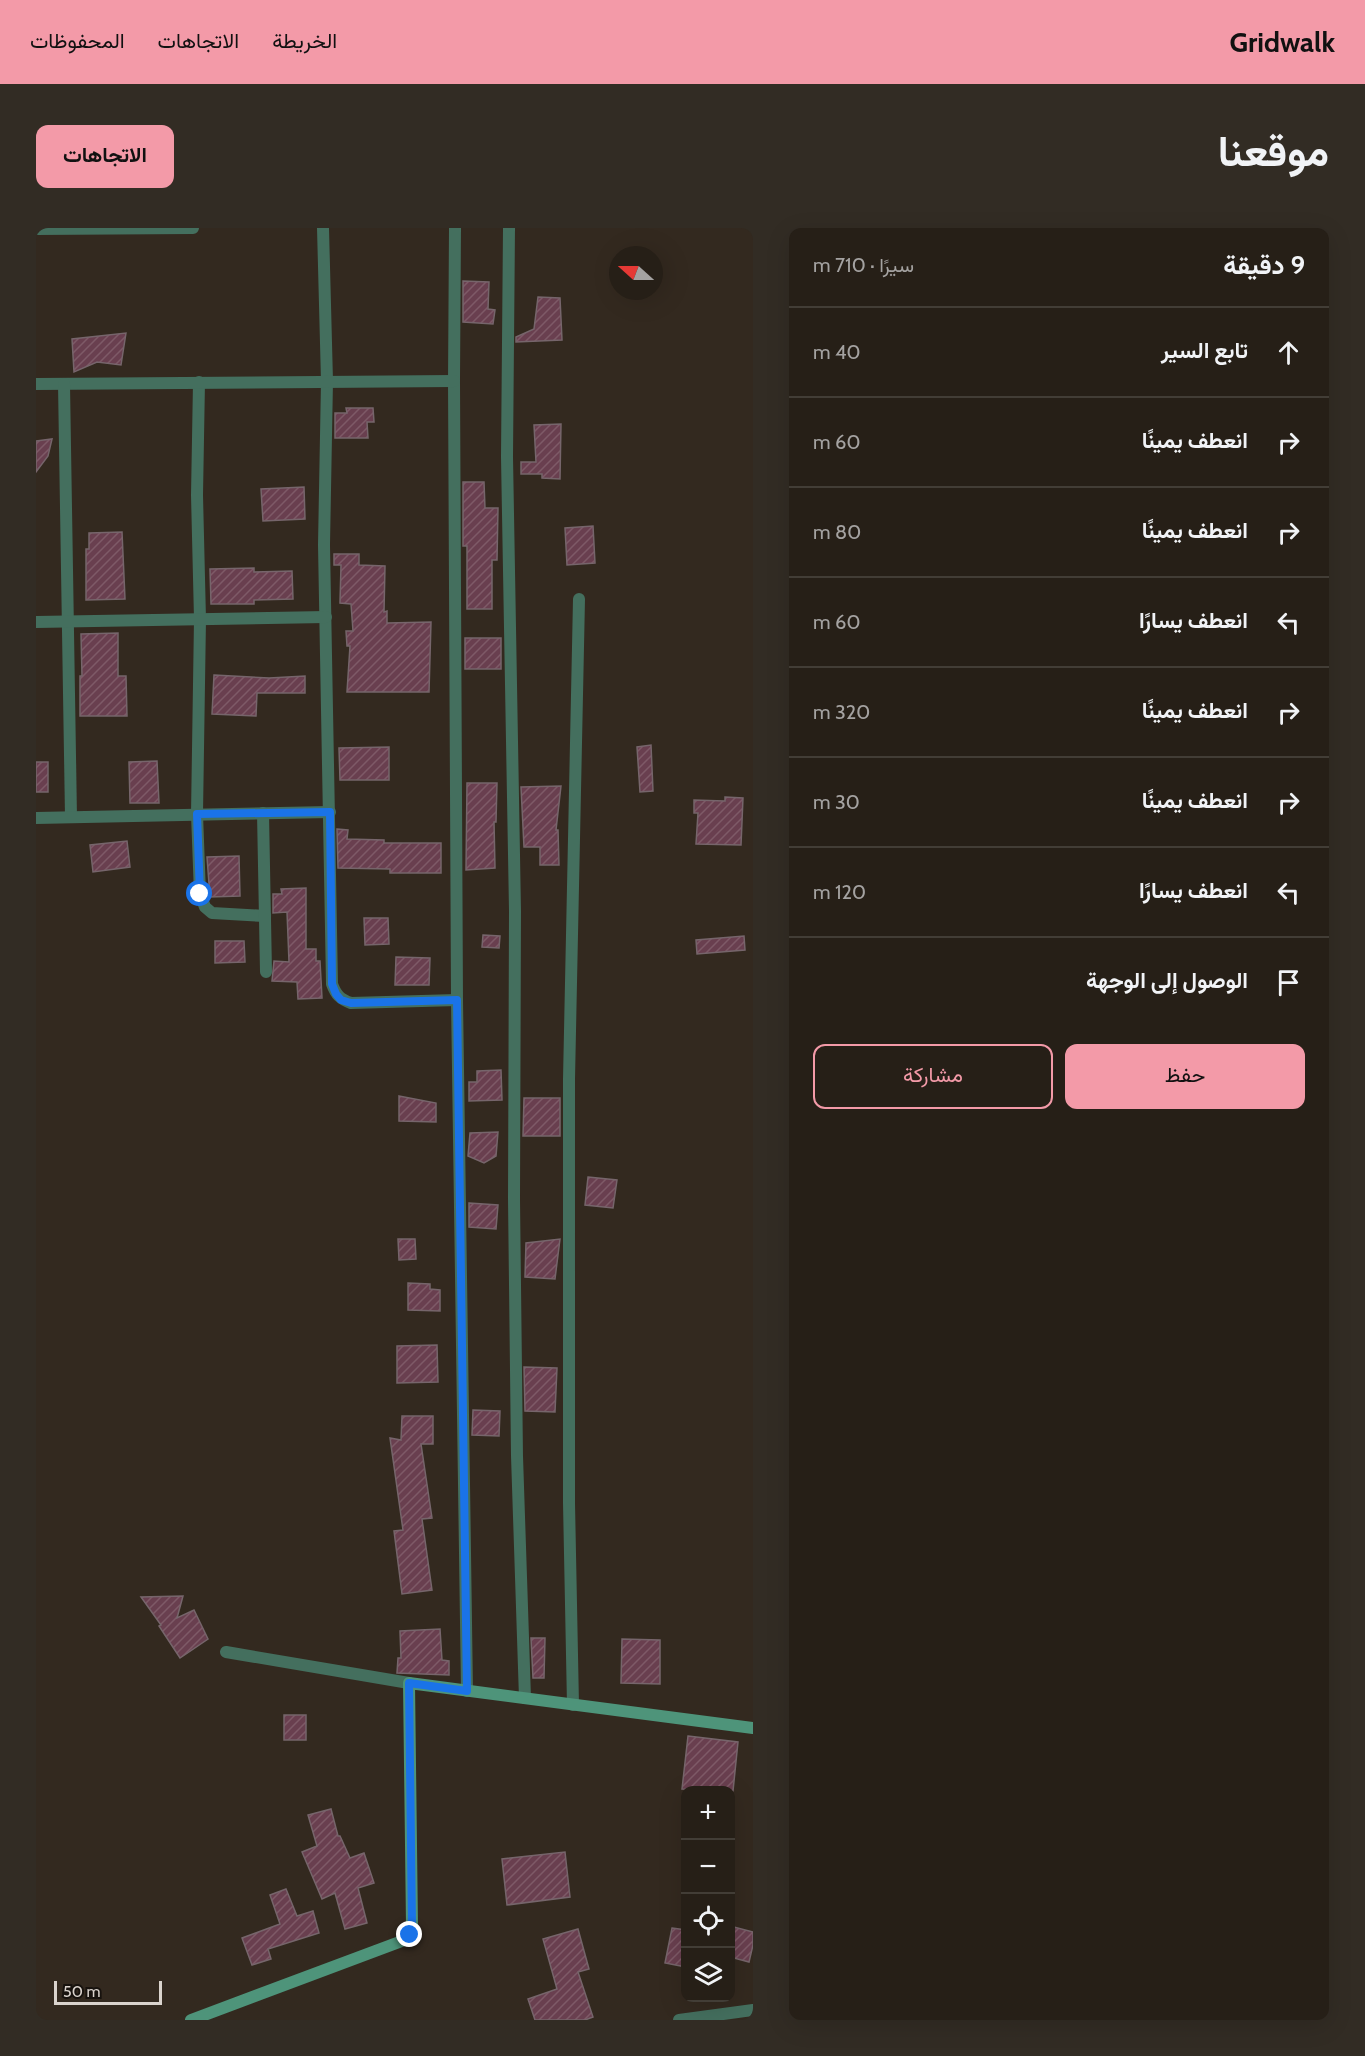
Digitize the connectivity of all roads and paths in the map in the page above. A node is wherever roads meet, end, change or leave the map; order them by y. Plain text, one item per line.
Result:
1 (154, 228) edge
2 (193, 228) edge
3 (323, 228) edge
4 (455, 228) edge
5 (509, 228) edge
6 (36, 229) edge
7 (327, 381) junction
8 (454, 381) junction
9 (199, 382) junction
10 (36, 384) edge
11 (64, 384) junction
12 (579, 599) dead end
13 (326, 617) junction
14 (200, 619) junction
15 (66, 621) junction
16 (36, 622) edge
17 (330, 812) junction
18 (263, 813) junction
19 (197, 814) junction
20 (71, 817) junction
21 (36, 818) edge
22 (265, 916) junction
23 (266, 972) dead end
24 (457, 1000) junction
25 (226, 1652) dead end
26 (409, 1683) junction
27 (467, 1691) junction
28 (525, 1698) junction
29 (573, 1705) junction
30 (753, 1728) edge
31 (753, 2010) edge
32 (191, 2020) edge
33 (679, 2020) edge

1 - 2 street
1 - 6 street
3 - 7 street
4 - 8 street
5 - 28 street
7 - 8 street
7 - 9 street
7 - 13 street
8 - 24 street
9 - 11 street
9 - 14 street
10 - 11 street
11 - 15 street
12 - 29 street
13 - 14 street
13 - 17 street
14 - 15 street
14 - 19 street
15 - 16 street
15 - 20 street
17 - 18 street
17 - 24 street
18 - 19 street
18 - 22 street
19 - 20 street
19 - 22 street
20 - 21 street
22 - 23 street
24 - 27 street
25 - 26 street
26 - 27 street
26 - 32 street
27 - 28 street
28 - 29 street
29 - 30 street
31 - 33 street

